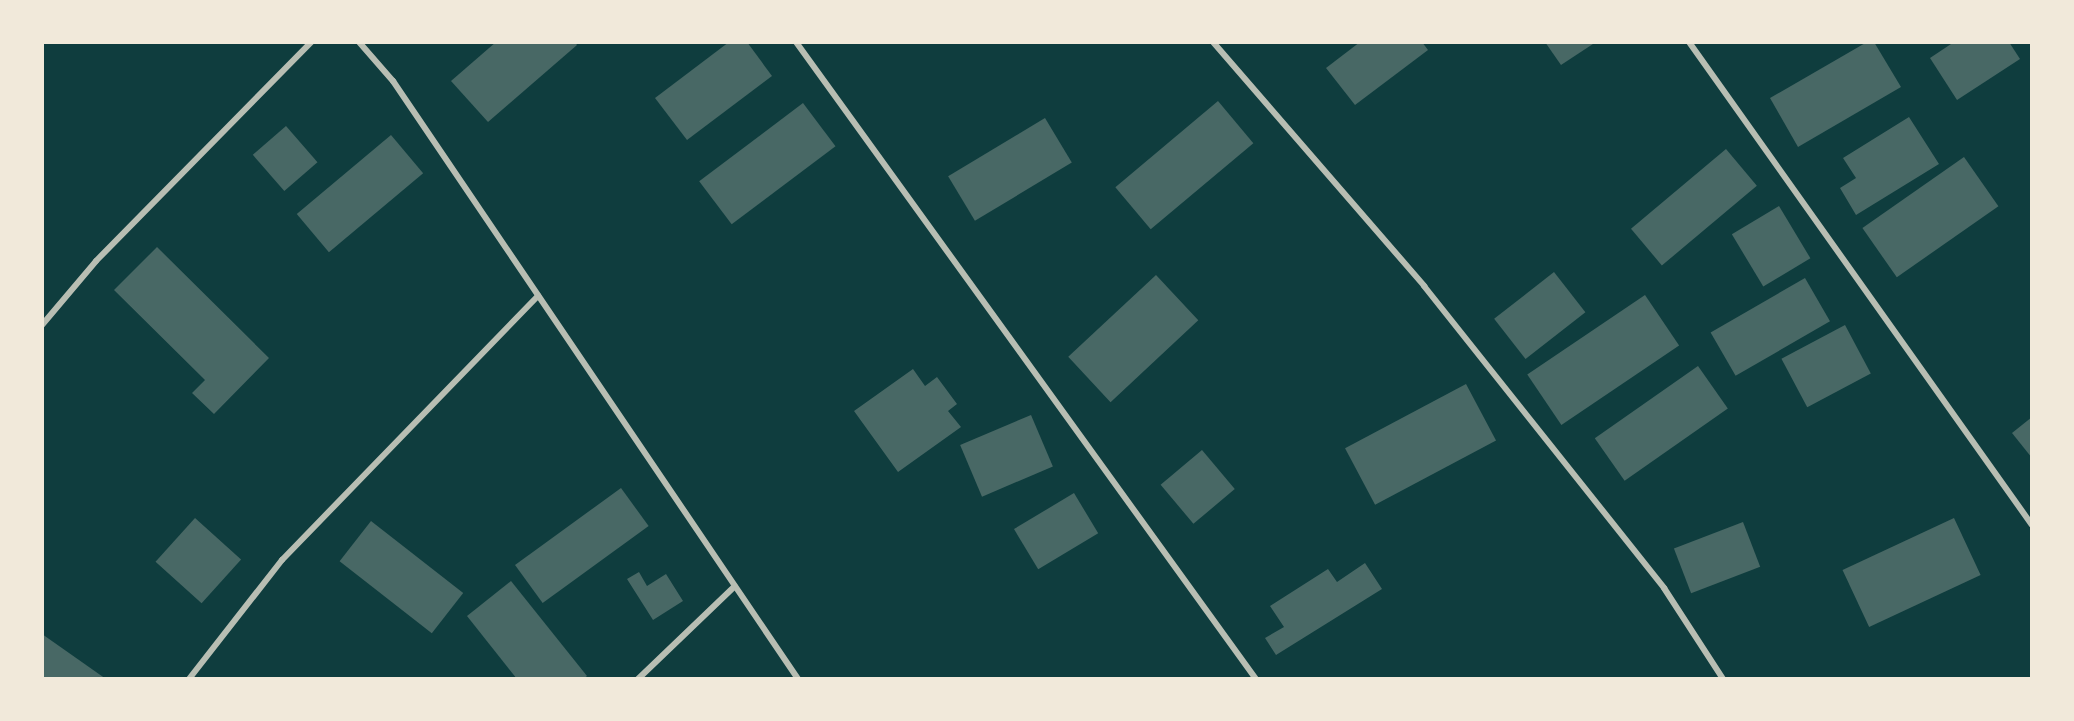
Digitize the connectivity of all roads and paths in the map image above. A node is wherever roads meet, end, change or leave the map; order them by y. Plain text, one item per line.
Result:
1 (312, 42) edge
2 (359, 42) edge
3 (796, 42) edge
4 (1214, 42) edge
5 (1689, 42) edge
6 (538, 296) junction
7 (42, 325) edge
8 (2032, 525) edge
9 (735, 586) junction
10 (189, 679) edge
11 (638, 679) edge
12 (798, 679) edge
13 (1256, 679) edge
14 (1723, 679) edge

1 - 7 street
2 - 6 street
3 - 13 street
4 - 14 street
5 - 8 street
6 - 9 street
6 - 10 street
9 - 11 street
9 - 12 street

